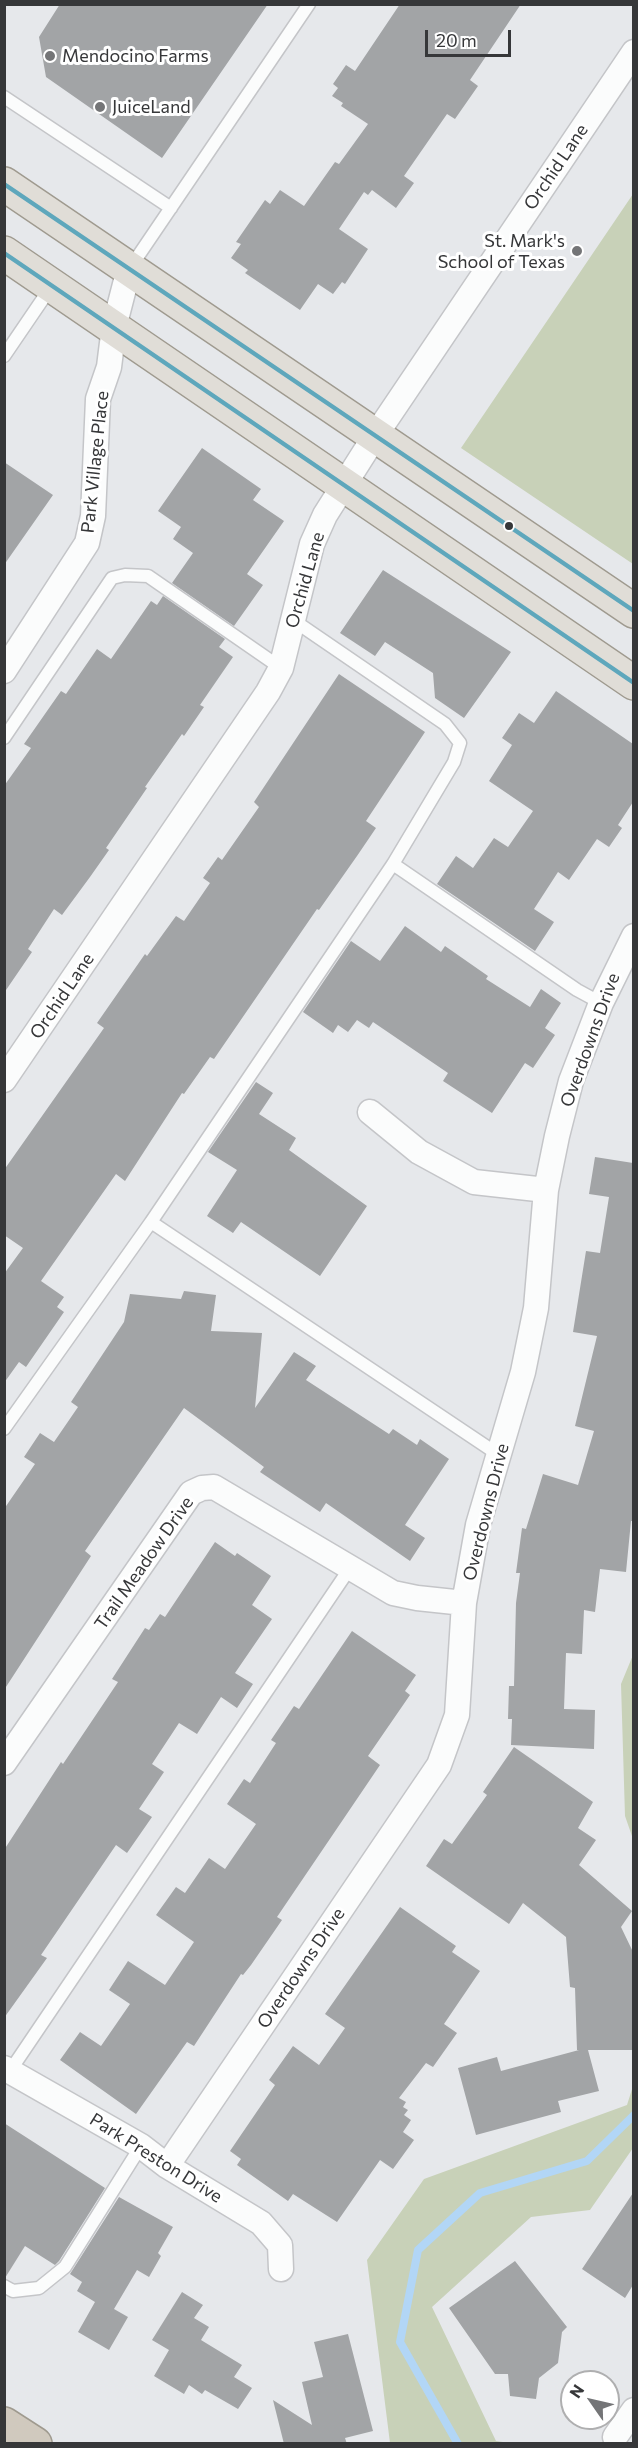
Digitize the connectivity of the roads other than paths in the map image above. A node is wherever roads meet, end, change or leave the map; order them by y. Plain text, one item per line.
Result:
1 (309, 4) edge
2 (633, 52) edge
3 (4, 97) edge
4 (4, 184) edge
5 (171, 208) junction
6 (4, 253) edge
7 (129, 269) junction
8 (52, 286) junction
9 (114, 327) junction
10 (4, 356) edge
11 (375, 436) junction
12 (344, 485) junction
13 (633, 611) edge
14 (293, 620) junction
15 (281, 668) junction
16 (4, 671) edge
17 (633, 683) edge
18 (4, 738) edge
19 (393, 864) junction
20 (633, 936) edge
21 (601, 1003) junction
22 (4, 1080) edge
23 (370, 1112) dead end
24 (546, 1190) junction
25 (151, 1222) junction
26 (4, 1429) edge
27 (499, 1455) junction
28 (350, 1568) junction
29 (464, 1603) junction
30 (4, 1763) edge
31 (7, 2069) edge
32 (141, 2146) junction
33 (167, 2166) junction
34 (281, 2269) dead end
35 (4, 2286) edge
36 (633, 2410) edge
37 (4, 2424) edge
38 (615, 2437) dead end
39 (35, 2444) edge

1 - 5 lane
2 - 11 street, Orchid Lane
3 - 5 lane
4 - 7 main road
5 - 7 lane
6 - 8 main road
7 - 9 street, Park Village Place
7 - 11 main road
8 - 9 main road
8 - 10 lane
9 - 12 main road
9 - 16 street, Park Village Place
11 - 12 street, Orchid Lane
11 - 13 main road
12 - 14 street, Orchid Lane
12 - 17 main road
14 - 15 street, Orchid Lane
14 - 19 lane
15 - 18 lane
15 - 22 street, Orchid Lane
19 - 21 lane
19 - 25 lane
20 - 21 street, Overdowns Drive
21 - 24 street, Overdowns Drive
23 - 24 street
24 - 27 street, Overdowns Drive
25 - 26 lane
25 - 27 lane
27 - 29 street, Overdowns Drive
28 - 29 street, Trail Meadow Drive
28 - 30 street, Trail Meadow Drive
28 - 31 lane
29 - 33 street, Overdowns Drive
31 - 32 street, Park Preston Drive
32 - 33 street, Park Preston Drive
32 - 35 lane
33 - 34 street, Park Preston Drive
36 - 38 street
37 - 39 highway

